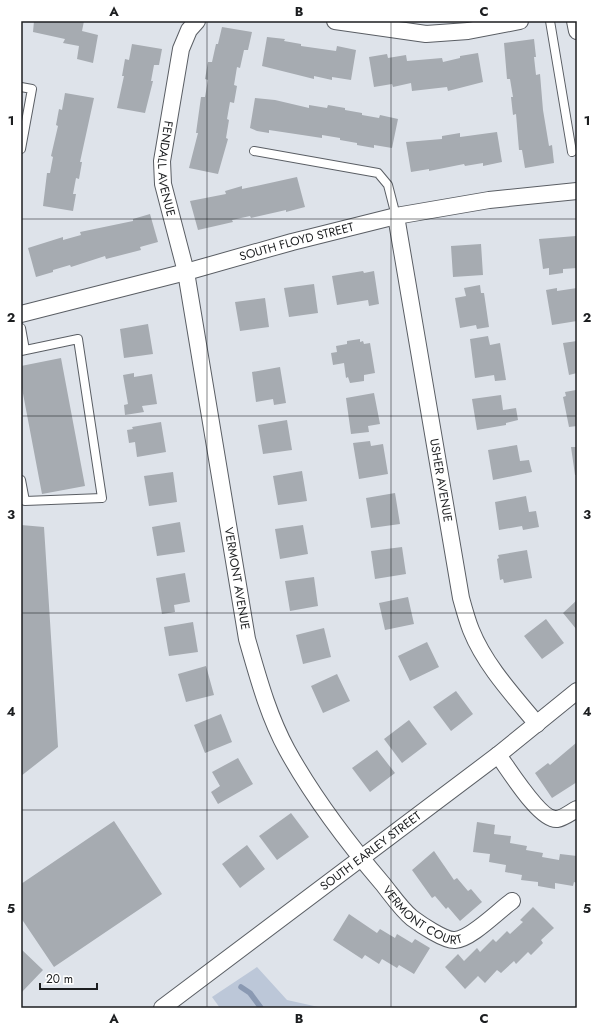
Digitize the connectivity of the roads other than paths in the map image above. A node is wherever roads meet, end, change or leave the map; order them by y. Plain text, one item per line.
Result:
1 (197, 21) edge
2 (335, 21) edge
3 (520, 21) edge
4 (550, 21) edge
5 (575, 21) edge
6 (577, 31) edge
7 (21, 87) edge
8 (21, 149) edge
9 (254, 151) dead end
10 (572, 152) dead end
11 (577, 191) edge
12 (396, 216) junction
13 (186, 272) junction
14 (21, 314) edge
15 (21, 328) edge
16 (23, 350) edge
17 (21, 480) edge
18 (577, 691) edge
19 (537, 724) junction
20 (498, 755) junction
21 (577, 809) edge
22 (360, 858) junction
23 (512, 901) dead end
24 (162, 1008) edge

1 - 13 street, FENDALL AVENUE
2 - 3 street
4 - 10 lane
5 - 6 street
7 - 8 lane
9 - 12 lane
11 - 12 street, SOUTH FLOYD STREET
12 - 13 street, SOUTH FLOYD STREET
12 - 19 street, USHER AVENUE
13 - 14 street, SOUTH FLOYD STREET
13 - 22 street, VERMONT AVENUE
15 - 16 lane
16 - 17 lane
18 - 19 street, SOUTH EARLEY STREET
19 - 20 street, SOUTH EARLEY STREET
20 - 21 street
20 - 22 street, SOUTH EARLEY STREET
22 - 23 street, VERMONT COURT
22 - 24 street, SOUTH EARLEY STREET

